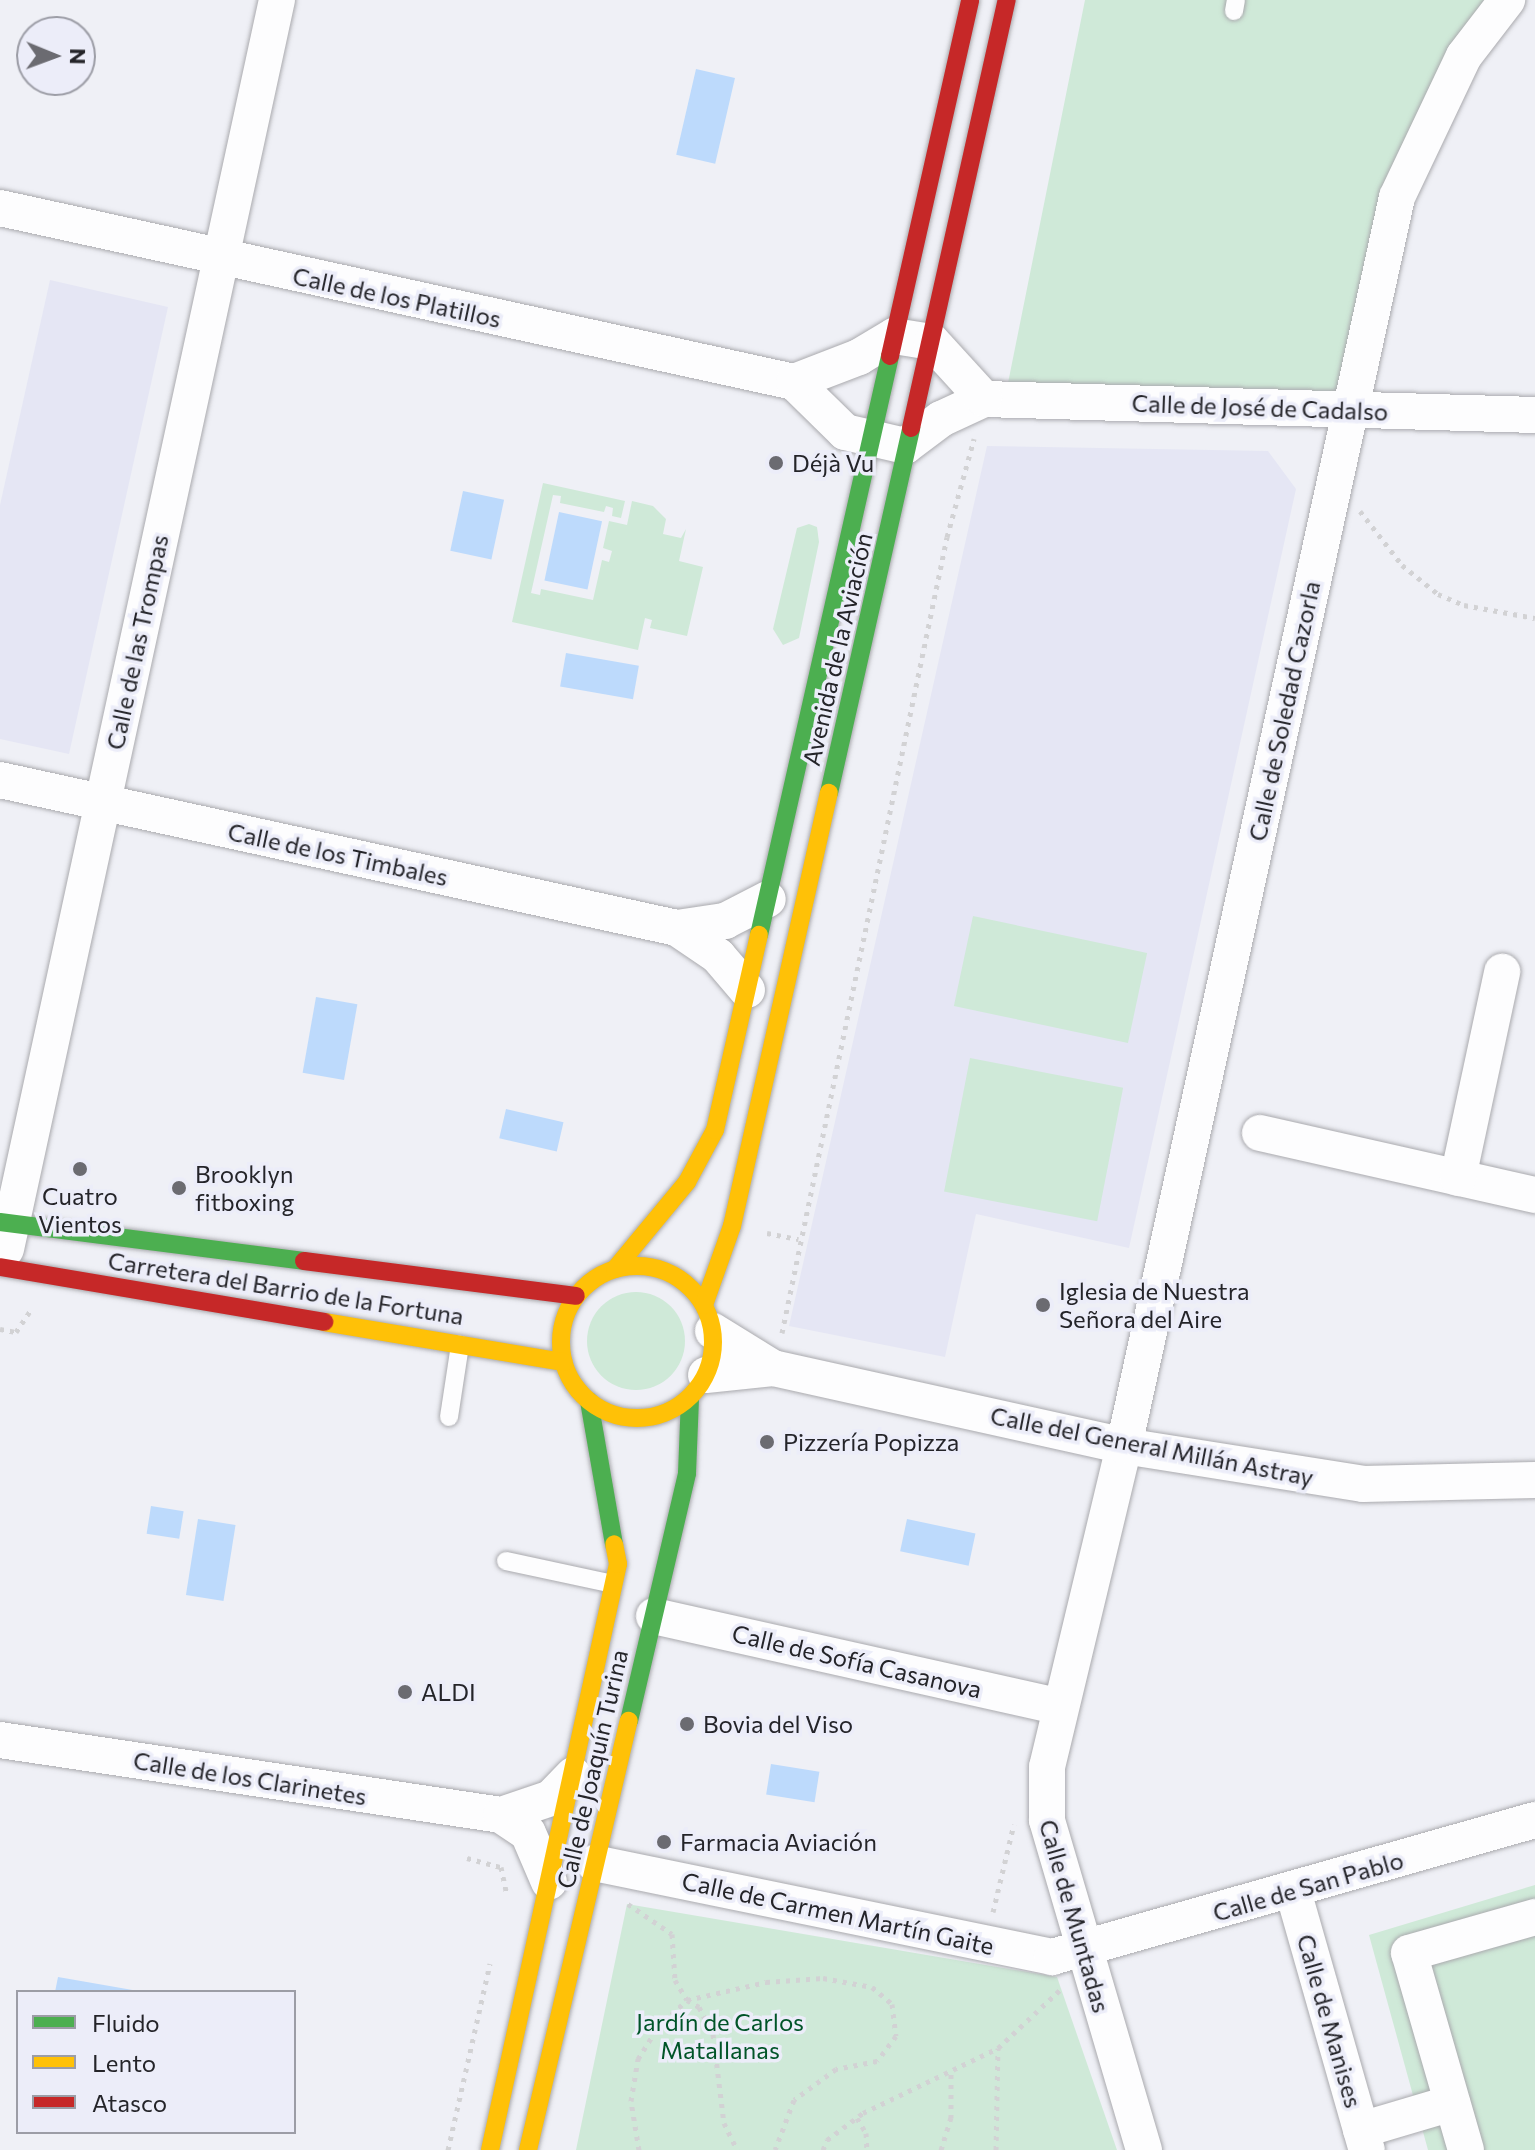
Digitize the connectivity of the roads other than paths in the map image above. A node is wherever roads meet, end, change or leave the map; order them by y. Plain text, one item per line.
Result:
1 (277, 0) edge
2 (970, 0) edge
3 (1007, 0) edge
4 (1507, 0) edge
5 (0, 208) edge
6 (221, 258) junction
7 (894, 336) junction
8 (932, 342) junction
9 (859, 357) junction
10 (794, 382) junction
11 (984, 399) junction
12 (1349, 409) junction
13 (1535, 415) edge
14 (857, 435) junction
15 (905, 446) junction
16 (0, 780) edge
17 (102, 803) junction
18 (768, 899) junction
19 (677, 928) junction
20 (1502, 972) dead end
21 (747, 990) junction
22 (1260, 1133) dead end
23 (1458, 1178) junction
24 (1535, 1195) edge
25 (5, 1222) edge
26 (615, 1269) junction
27 (1, 1273) edge
28 (576, 1296) junction
29 (709, 1318) junction
30 (460, 1341) junction
31 (564, 1362) junction
32 (773, 1368) junction
33 (698, 1386) junction
34 (589, 1401) junction
35 (449, 1417) dead end
36 (1124, 1446) junction
37 (1535, 1480) edge
38 (506, 1561) dead end
39 (615, 1584) junction
40 (654, 1616) junction
41 (1060, 1707) junction
42 (0, 1740) edge
43 (573, 1775) junction
44 (501, 1815) junction
45 (1535, 1820) edge
46 (594, 1863) junction
47 (549, 1882) junction
48 (1293, 1891) junction
49 (1535, 1917) edge
50 (1081, 1950) junction
51 (1452, 2103) junction
52 (1364, 2140) edge
53 (490, 2150) edge
54 (528, 2150) edge
55 (1144, 2150) edge
56 (1466, 2150) edge

1 - 6 street, Calle de las Trompas
2 - 7 main road, Avenida de la Aviación
3 - 8 main road, Avenida de la Aviación
4 - 12 street, Calle de Soledad Cazorla
5 - 6 street, Calle de los Platillos
6 - 10 street, Calle de los Platillos
6 - 17 street, Calle de las Trompas
7 - 8 street
7 - 9 street
7 - 14 main road, Avenida de la Aviación
8 - 11 street
8 - 15 main road, Avenida de la Aviación
9 - 10 street
9 - 14 street
10 - 14 street
11 - 12 street, Calle de José de Cadalso
11 - 15 street, Calle de José de Cadalso
12 - 13 street, Calle de José de Cadalso
12 - 36 street, Calle de Soledad Cazorla
14 - 15 street
14 - 18 main road, Avenida de la Aviación
15 - 29 main road, Avenida de la Aviación
16 - 17 street, Calle de los Timbales
17 - 19 street, Calle de los Timbales
17 - 25 street, Calle de las Trompas
18 - 19 street, Calle de los Timbales
18 - 21 main road, Avenida de la Aviación
19 - 21 street, Calle de los Timbales
20 - 23 street
21 - 26 main road, Avenida de la Aviación
22 - 23 street
23 - 24 street
25 - 27 street, Calle de las Trompas
25 - 28 main road, Carretera del Barrio de la Fortuna
26 - 28 main road
26 - 29 main road
27 - 30 main road, Carretera del Barrio de la Fortuna
28 - 31 main road
29 - 32 street, Calle del General Millán Astray
29 - 33 main road
30 - 31 main road, Carretera del Barrio de la Fortuna
30 - 35 lane
31 - 34 main road
32 - 33 street, Calle del General Millán Astray
32 - 36 street, Calle del General Millán Astray
33 - 34 main road
33 - 40 main road, Calle de Joaquín Turina
34 - 39 main road, Calle de Joaquín Turina
36 - 37 street, Calle del General Millán Astray
36 - 41 street, Calle de Muntadas
38 - 39 lane
39 - 43 main road, Calle de Joaquín Turina
40 - 41 street, Calle de Sofía Casanova
40 - 46 main road, Calle de Joaquín Turina
41 - 50 street, Calle de Muntadas
42 - 44 street, Calle de los Clarinetes
43 - 44 street, Calle de los Clarinetes
43 - 47 main road, Calle de Joaquín Turina
44 - 47 street
45 - 48 street, Calle de San Pablo
46 - 50 street, Calle de Carmen Martín Gaite
46 - 54 main road, Calle de Joaquín Turina
47 - 53 main road, Calle de Joaquín Turina
48 - 50 street, Calle de San Pablo
48 - 52 street, Calle de Manises
49 - 51 street
50 - 55 street, Calle de Muntadas
51 - 52 street
51 - 56 street

